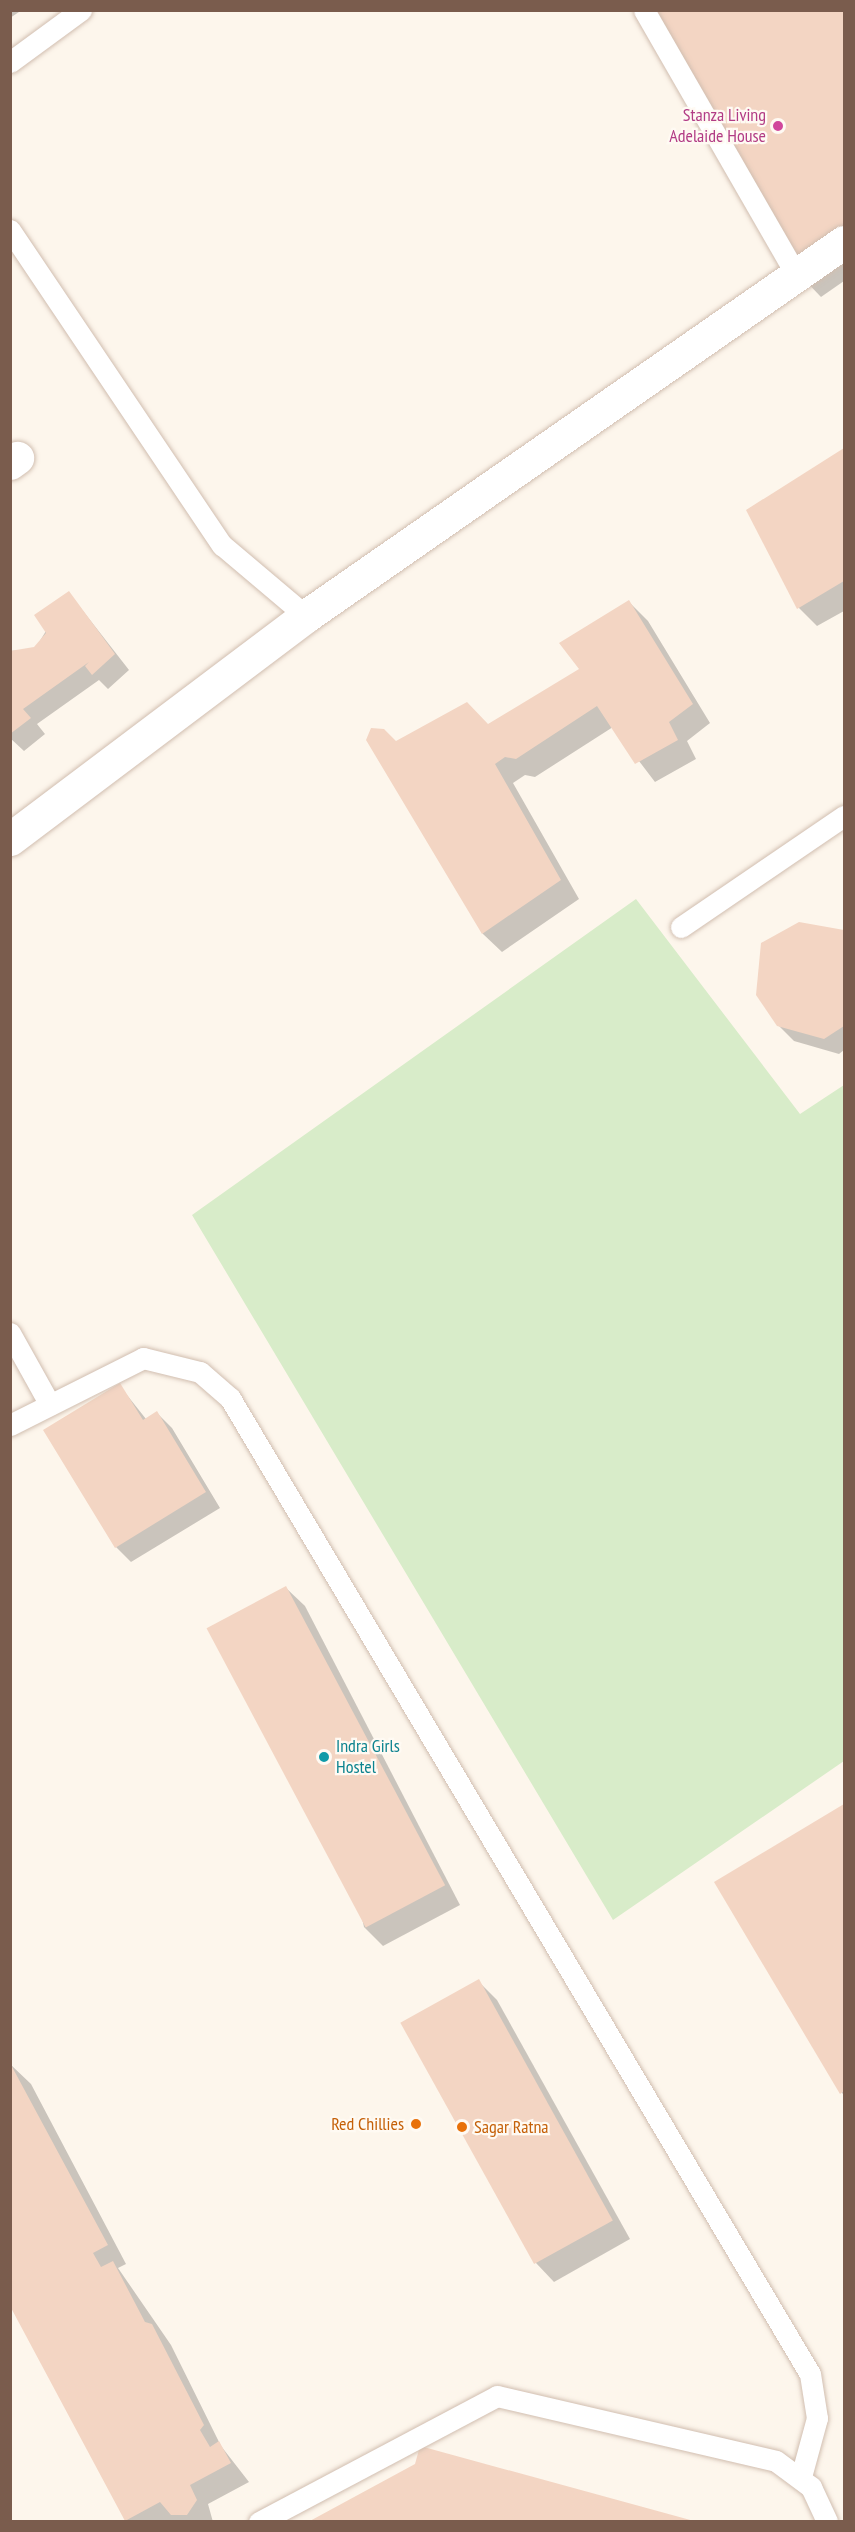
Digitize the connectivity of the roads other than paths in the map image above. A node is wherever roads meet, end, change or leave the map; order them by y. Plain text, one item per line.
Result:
1 (81, 10) edge
2 (644, 10) edge
3 (10, 62) edge
4 (10, 230) edge
5 (844, 242) edge
6 (796, 274) junction
7 (306, 616) junction
8 (844, 816) edge
9 (10, 839) edge
10 (681, 927) dead end
11 (10, 1333) edge
12 (50, 1405) junction
13 (10, 1425) edge
14 (801, 2477) junction
15 (259, 2522) edge
16 (826, 2522) edge

1 - 3 lane
2 - 6 lane
4 - 7 lane
5 - 6 street
6 - 7 street
7 - 9 street
8 - 10 lane
11 - 12 lane
12 - 13 lane
12 - 14 lane
14 - 15 lane
14 - 16 lane

